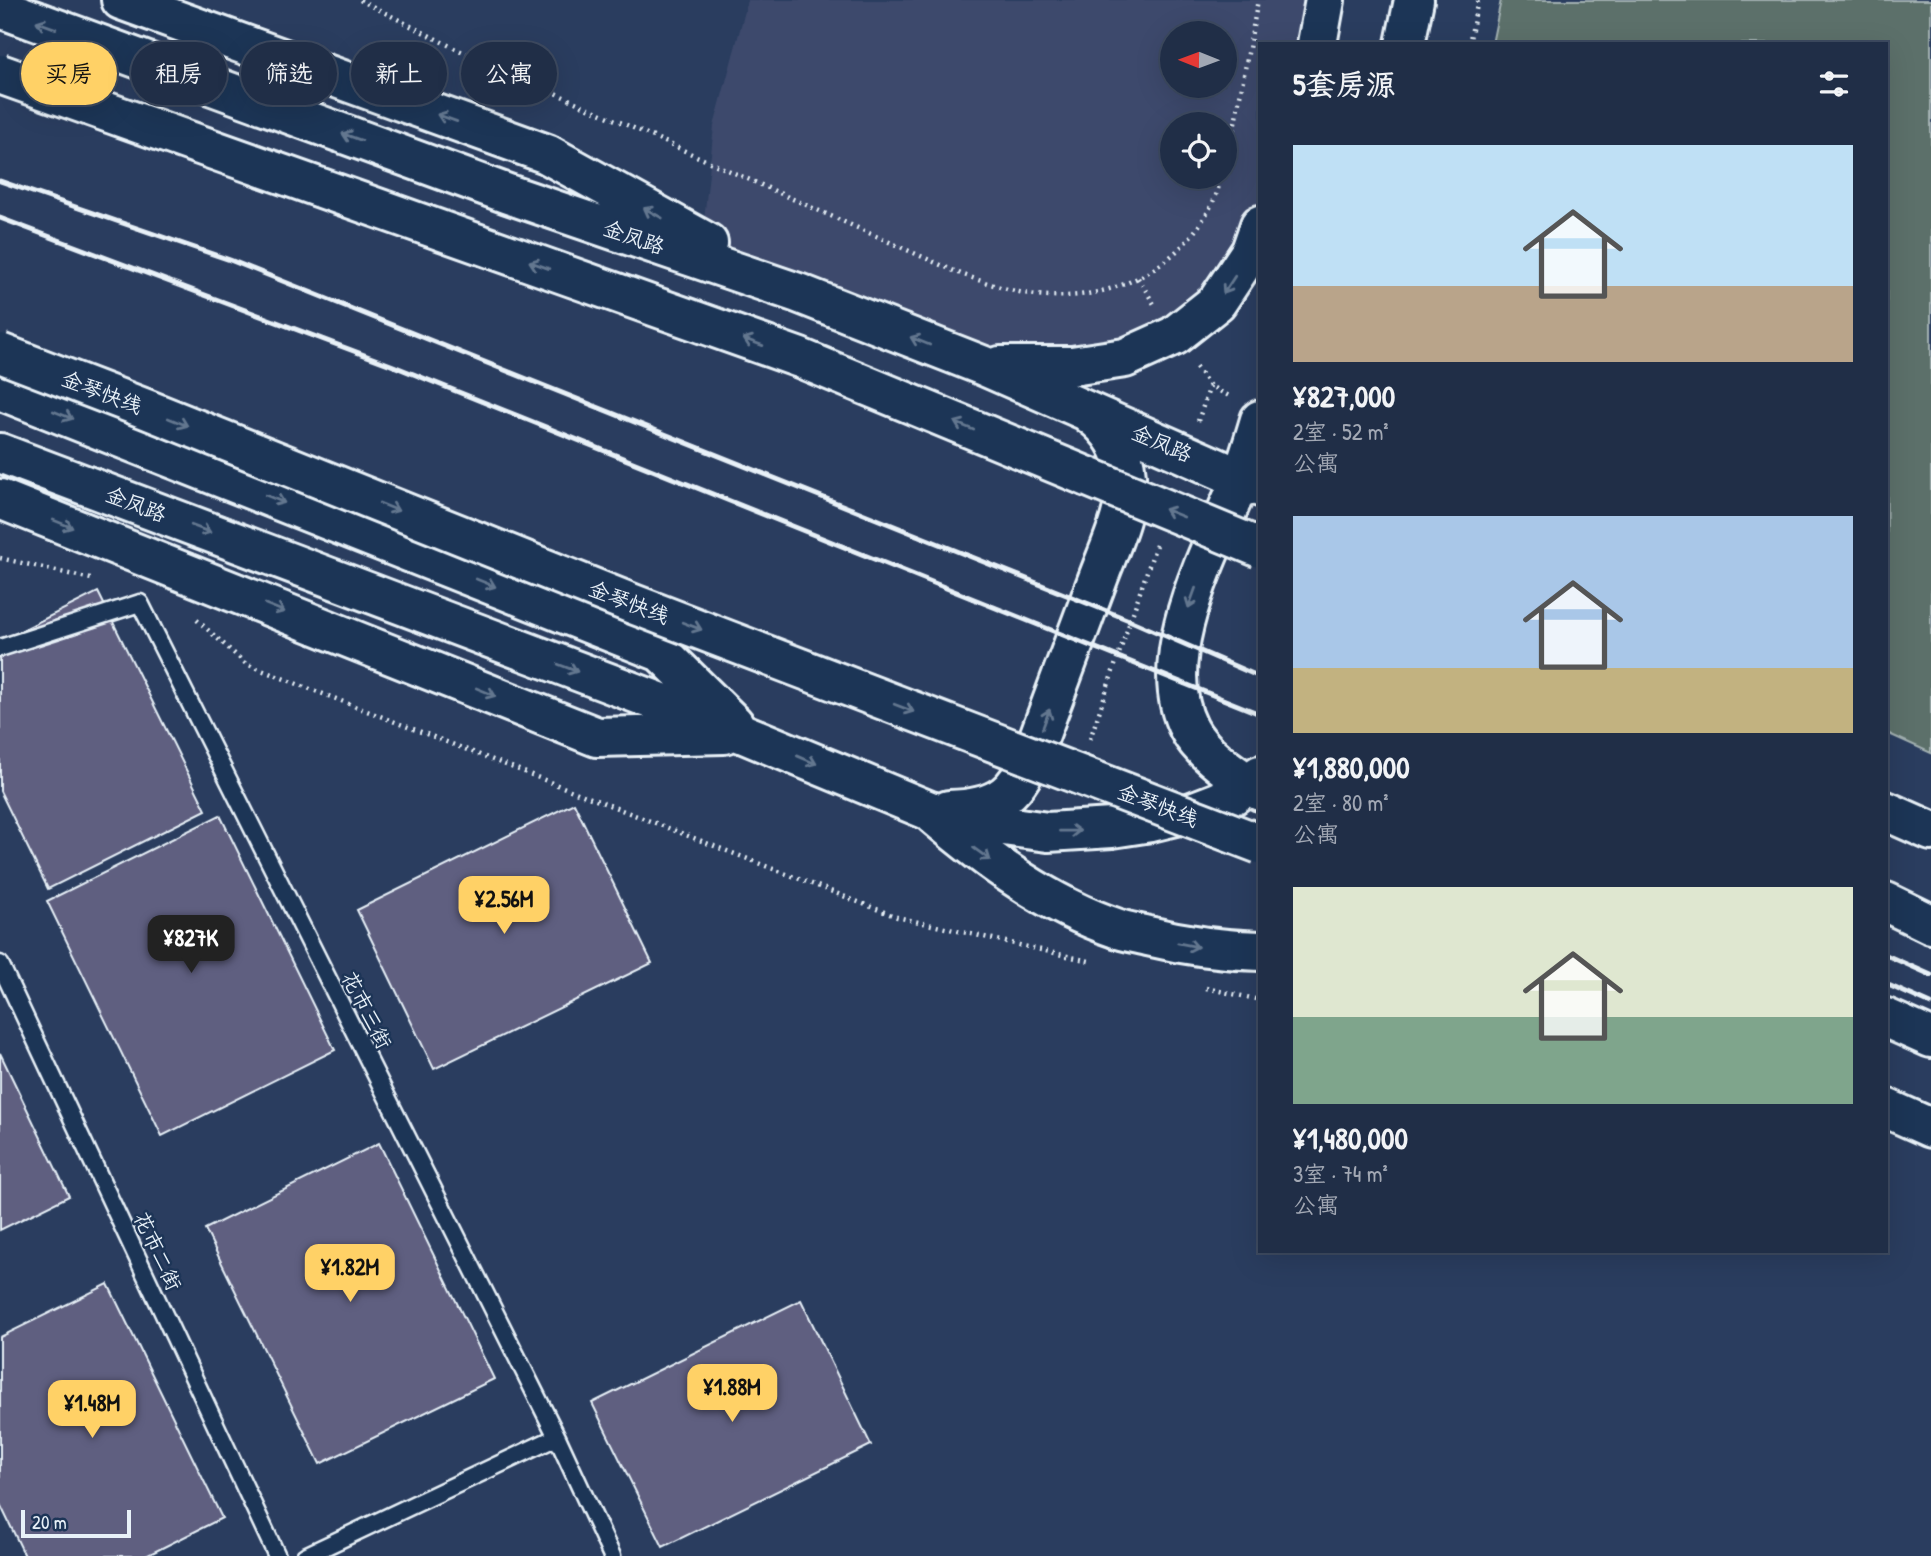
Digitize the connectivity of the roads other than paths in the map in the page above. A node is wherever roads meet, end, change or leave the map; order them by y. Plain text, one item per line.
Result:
1 (121, 0) edge
2 (1325, 0) edge
3 (1415, 0) edge
4 (0, 8) edge
5 (1317, 42) edge
6 (1405, 42) edge
7 (0, 74) edge
8 (1258, 231) edge
9 (798, 293) junction
10 (0, 353) edge
11 (984, 366) junction
12 (0, 390) edge
13 (1087, 411) junction
14 (1258, 434) edge
15 (0, 453) edge
16 (1251, 482) edge
17 (0, 499) edge
18 (1258, 547) edge
19 (0, 648) edge
20 (744, 734) junction
21 (1256, 783) edge
22 (930, 811) junction
23 (1888, 812) edge
24 (1931, 831) edge
25 (1258, 843) edge
26 (1888, 903) edge
27 (1931, 924) edge
28 (1258, 951) edge
29 (0, 964) edge
30 (1888, 1019) edge
31 (1931, 1038) edge
32 (1888, 1109) edge
33 (1931, 1128) edge
34 (557, 1437) junction
35 (277, 1556) edge
36 (305, 1556) edge
37 (612, 1556) edge

9 -> 1 main road
2 - 5 main road
3 - 6 main road
9 -> 4 main road, 金凤路
18 -> 7 main road, bridge
8 -> 11 main road
11 -> 9 main road, 金凤路
10 -> 25 main road, 金琴快线, bridge
11 - 13 main road, 金凤路
12 -> 20 main road
13 - 16 main road, 金凤路
22 -> 13 main road
14 - 16 main road
15 -> 20 main road, 金凤路
16 -> 21 main road
17 -> 20 main road
19 - 34 lane, 花市三街
20 -> 22 main road, 金凤路
22 -> 21 main road
22 -> 28 main road
23 - 24 main road
26 - 27 main road
29 - 35 lane, 花市二街
30 - 31 main road
32 - 33 main road
34 - 36 lane
34 - 37 lane, 花市三街

